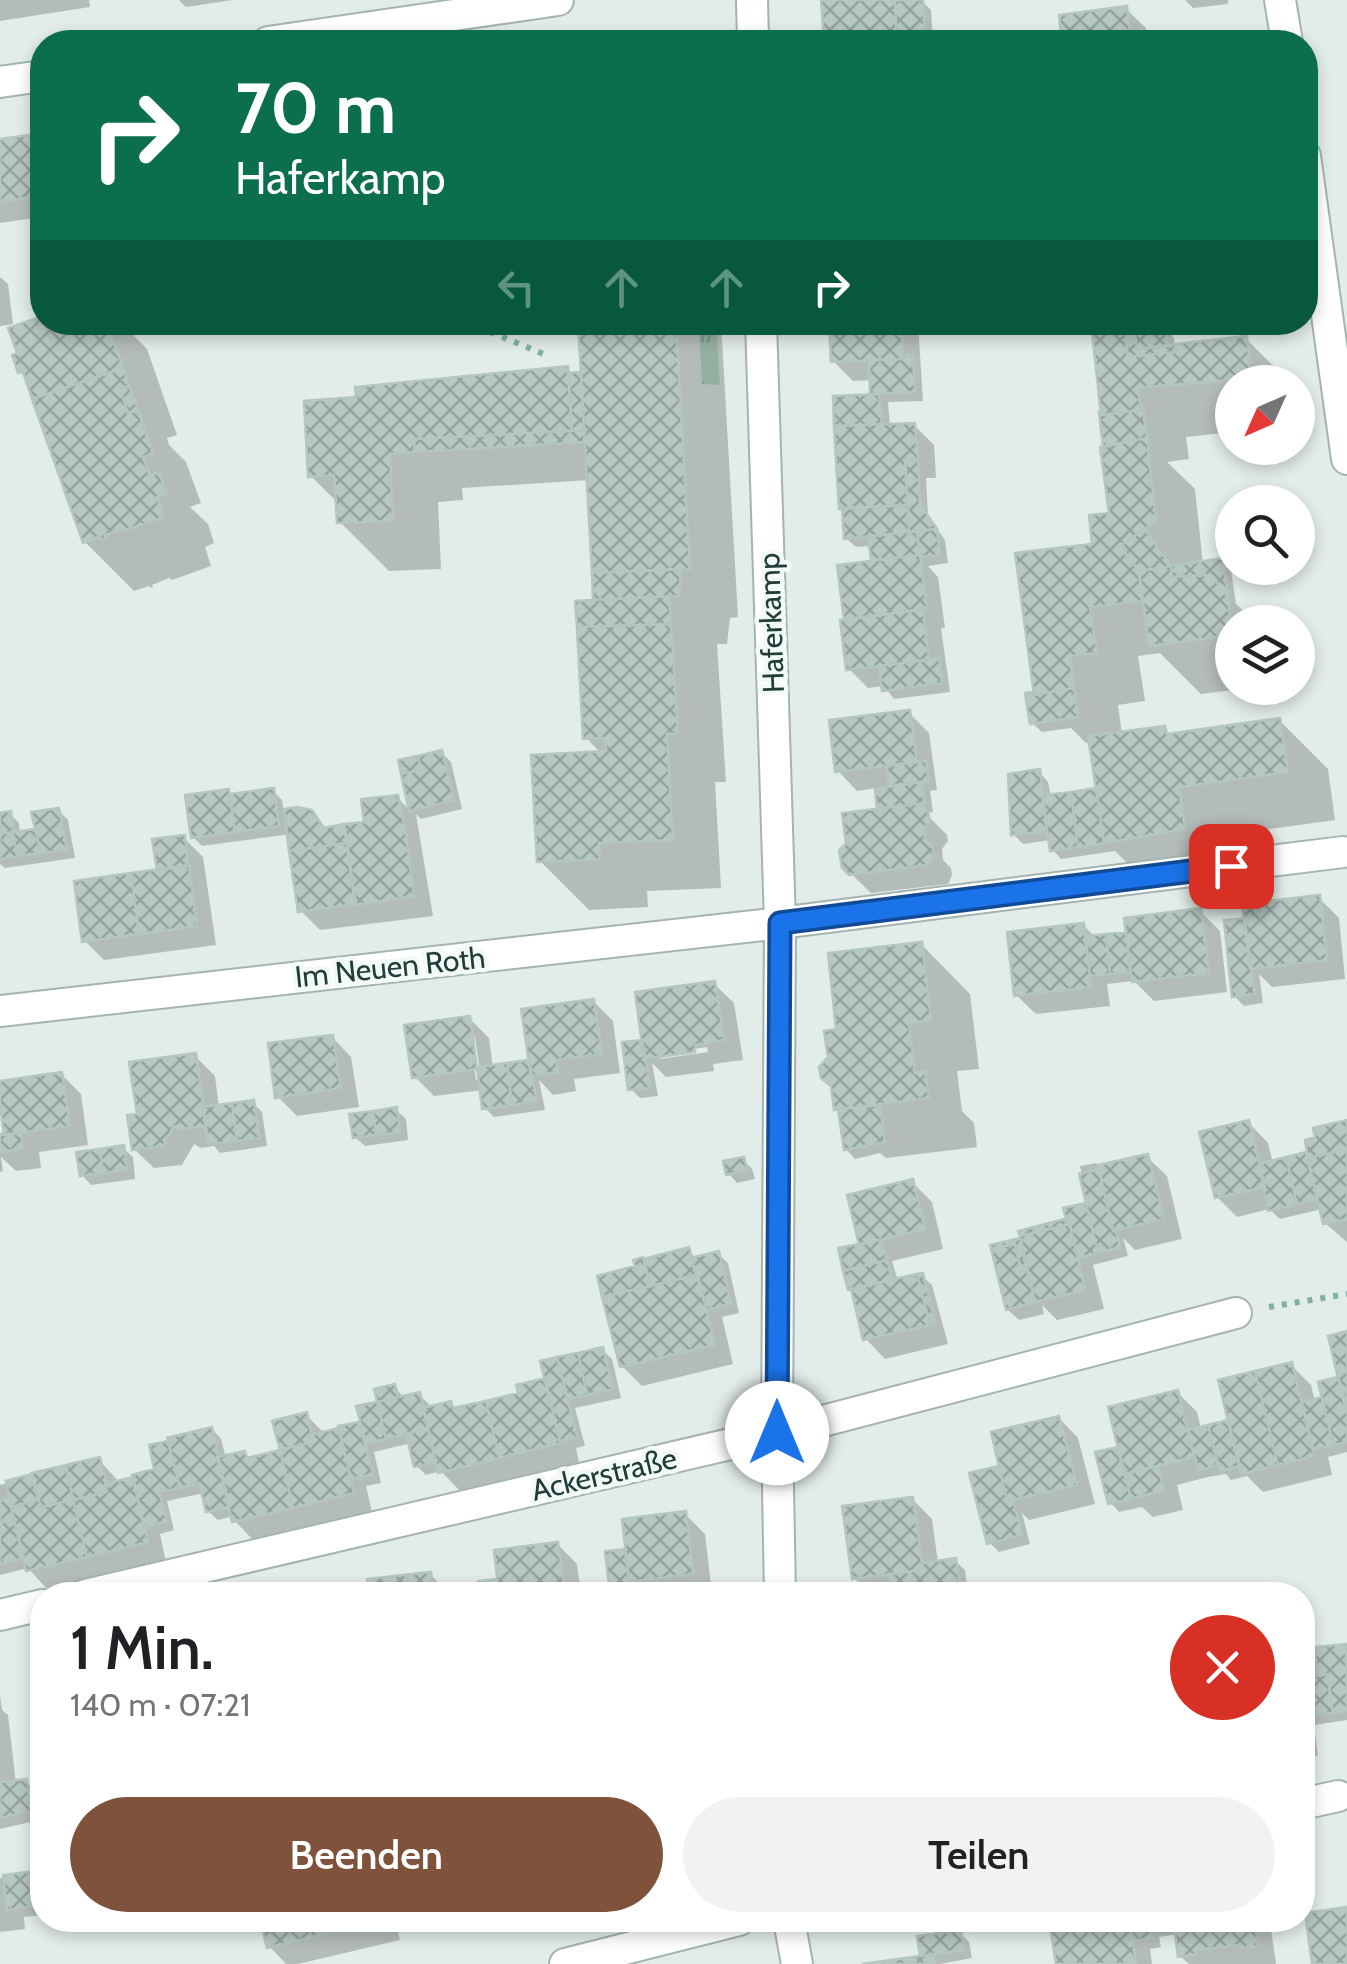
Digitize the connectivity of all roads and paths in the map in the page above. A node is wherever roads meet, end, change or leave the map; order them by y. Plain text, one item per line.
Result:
1 (558, 0) edge
2 (752, 0) edge
3 (1280, 0) edge
4 (351, 30) edge
5 (753, 30) edge
6 (1285, 30) edge
7 (30, 78) edge
8 (0, 82) edge
9 (1318, 250) edge
10 (498, 335) edge
11 (762, 335) edge
12 (546, 354) dead end
13 (1347, 459) edge
14 (1343, 852) dead end
15 (780, 923) junction
16 (0, 1011) edge
17 (1347, 1294) edge
18 (1236, 1313) joint
19 (777, 1433) junction
20 (141, 1582) edge
21 (780, 1582) edge
22 (30, 1608) edge
23 (0, 1615) edge
24 (1338, 1796) dead end
25 (1315, 1801) edge
26 (692, 1932) edge
27 (791, 1932) edge
28 (565, 1964) edge
29 (797, 1964) edge

1 - 4 street
2 - 5 street
3 - 6 street
7 - 8 street
9 - 13 street
10 - 12 path
11 - 15 street, Haferkamp
14 - 15 street
15 - 16 street, Im Neuen Roth
15 - 19 street, Haferkamp
17 - 18 path
18 - 19 street, Ackerstraße
19 - 20 street, Ackerstraße
19 - 21 street, Haferkamp
22 - 23 street
24 - 25 street
26 - 28 street
27 - 29 street

